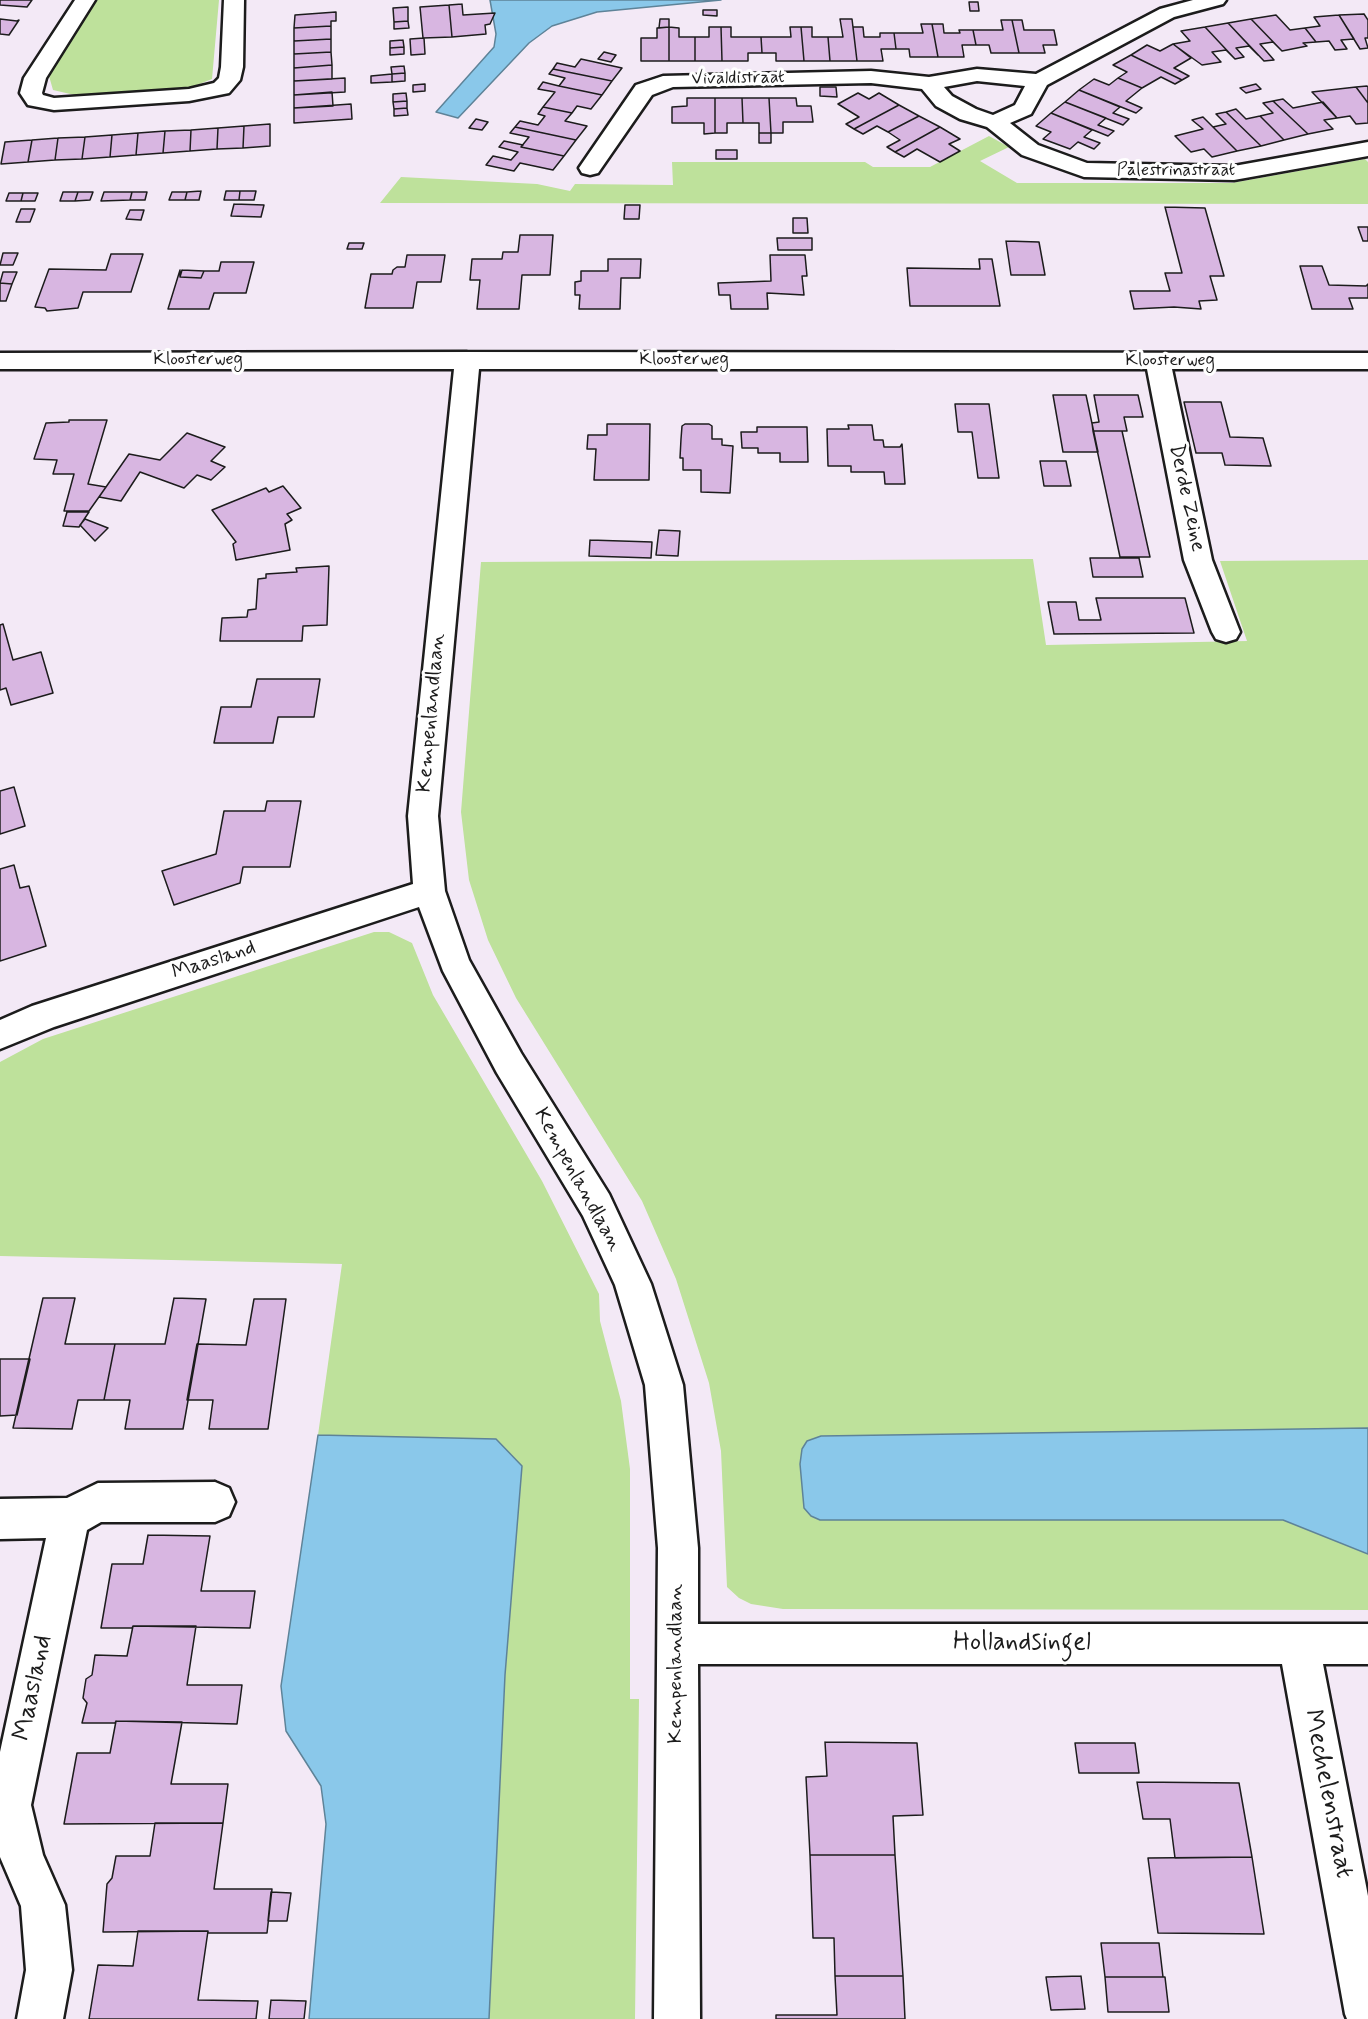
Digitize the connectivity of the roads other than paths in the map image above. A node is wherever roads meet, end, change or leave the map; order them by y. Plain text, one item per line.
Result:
1 (85, 0) edge
2 (234, 0) edge
3 (1216, 0) edge
4 (1039, 81) junction
5 (928, 83) junction
6 (995, 122) junction
7 (1368, 149) edge
8 (590, 168) dead end
9 (467, 360) junction
10 (0, 361) edge
11 (1158, 361) junction
12 (1368, 361) edge
13 (1226, 632) dead end
14 (429, 891) junction
15 (0, 1035) edge
16 (215, 1502) dead end
17 (70, 1518) junction
18 (0, 1519) edge
19 (677, 1644) junction
20 (1299, 1644) junction
21 (1368, 1644) edge
22 (11, 1858) edge
23 (1368, 2014) edge
24 (40, 2019) edge
25 (677, 2019) edge

1 - 2 street
3 - 4 street
4 - 5 street, Vivaldistraat
4 - 6 street
5 - 6 street
5 - 8 street, Vivaldistraat
6 - 7 street, Palestrinastraat
9 - 10 street, Kloosterweg
9 - 11 street, Kloosterweg
9 - 14 street, Kempenlandlaan
11 - 12 street, Kloosterweg
11 - 13 street, Derde Zeine
14 - 15 street, Maasland
14 - 19 street, Kempenlandlaan
16 - 17 street
17 - 18 street
17 - 22 street, Maasland
19 - 20 street, Hollandsingel
19 - 25 street, Kempenlandlaan
20 - 21 street, Hollandsingel
20 - 23 street, Mechelenstraat
22 - 24 street, Maasland

